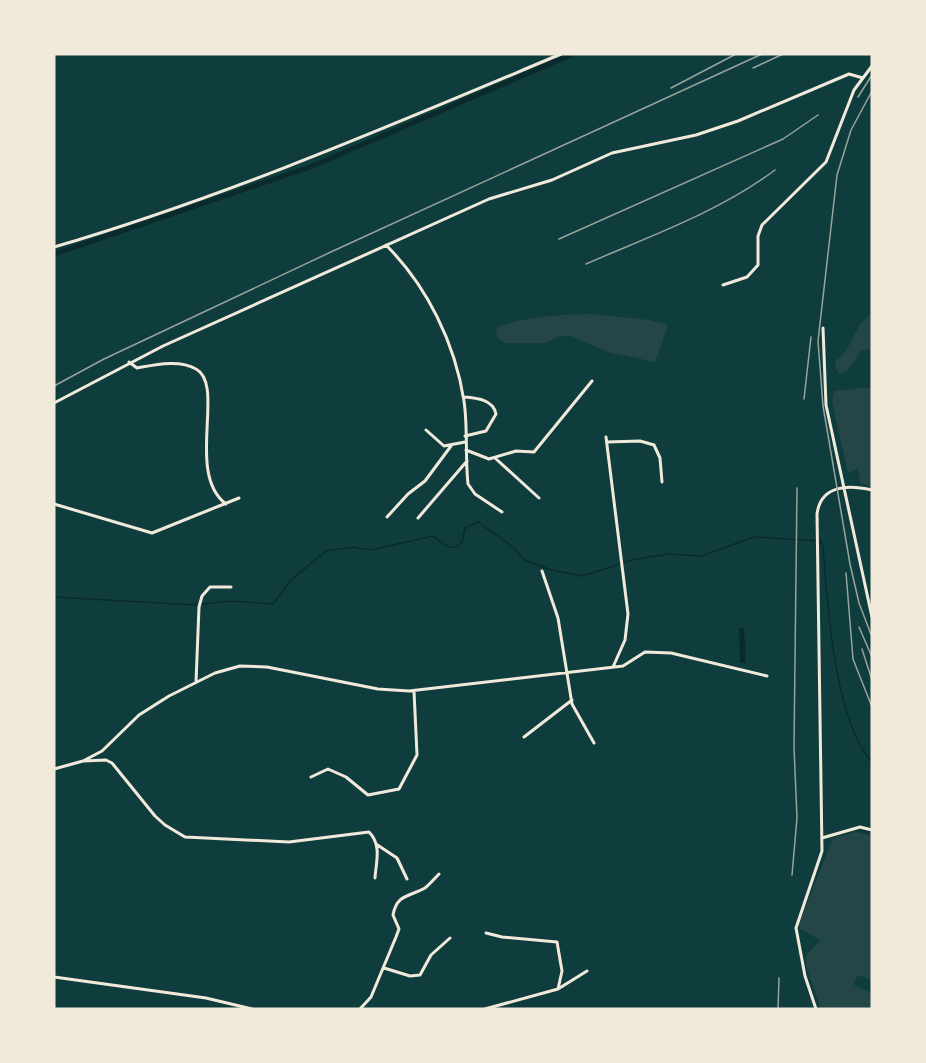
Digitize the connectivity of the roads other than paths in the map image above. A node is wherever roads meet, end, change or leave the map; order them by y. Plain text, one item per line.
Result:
1 (561, 54) edge
2 (872, 66) edge
3 (863, 78) junction
4 (386, 245) junction
5 (54, 246) edge
6 (723, 285) dead end
7 (823, 328) dead end
8 (129, 362) junction
9 (592, 381) dead end
10 (463, 397) junction
11 (54, 403) edge
12 (426, 430) dead end
13 (465, 436) junction
14 (465, 442) junction
15 (451, 446) junction
16 (466, 450) junction
17 (495, 458) junction
18 (466, 461) junction
19 (662, 482) dead end
20 (843, 487) junction
21 (872, 490) edge
22 (239, 498) dead end
23 (540, 498) dead end
24 (54, 504) edge
25 (226, 504) junction
26 (502, 512) dead end
27 (387, 517) dead end
28 (418, 518) dead end
29 (542, 571) dead end
30 (231, 587) dead end
31 (872, 616) edge
32 (613, 667) junction
33 (568, 673) junction
34 (767, 676) dead end
35 (196, 682) junction
36 (414, 691) junction
37 (572, 700) junction
38 (524, 737) dead end
39 (594, 743) dead end
40 (83, 761) junction
41 (54, 769) edge
42 (311, 777) dead end
43 (872, 830) edge
44 (822, 838) junction
45 (376, 844) junction
46 (440, 874) dead end
47 (375, 878) dead end
48 (407, 879) dead end
49 (486, 933) dead end
50 (450, 938) dead end
51 (384, 968) junction
52 (587, 971) dead end
53 (54, 977) edge
54 (558, 989) junction
55 (252, 1009) edge
56 (360, 1009) edge
57 (485, 1009) edge
58 (816, 1009) edge

1 - 5 street
2 - 3 street
3 - 4 street
3 - 6 street
4 - 8 street
4 - 10 street
7 - 20 street
8 - 11 street
8 - 25 street
9 - 17 street
10 - 13 street
10 - 13 street
12 - 15 street
13 - 14 street
14 - 15 street
14 - 16 street
15 - 27 street
16 - 17 street
16 - 18 street
17 - 23 street
18 - 26 street
18 - 28 street
19 - 32 street
20 - 21 street
20 - 31 street
20 - 44 street
22 - 25 street
24 - 25 street
29 - 33 street
30 - 35 street
32 - 33 street
32 - 34 street
33 - 36 street
33 - 37 street
35 - 36 street
35 - 40 street
36 - 42 street
37 - 38 street
37 - 39 street
40 - 41 street
40 - 45 street
43 - 44 street
44 - 58 street
45 - 47 street
45 - 48 street
46 - 51 street
49 - 54 street
50 - 51 street
51 - 56 street
52 - 54 street
53 - 55 street
54 - 57 street

